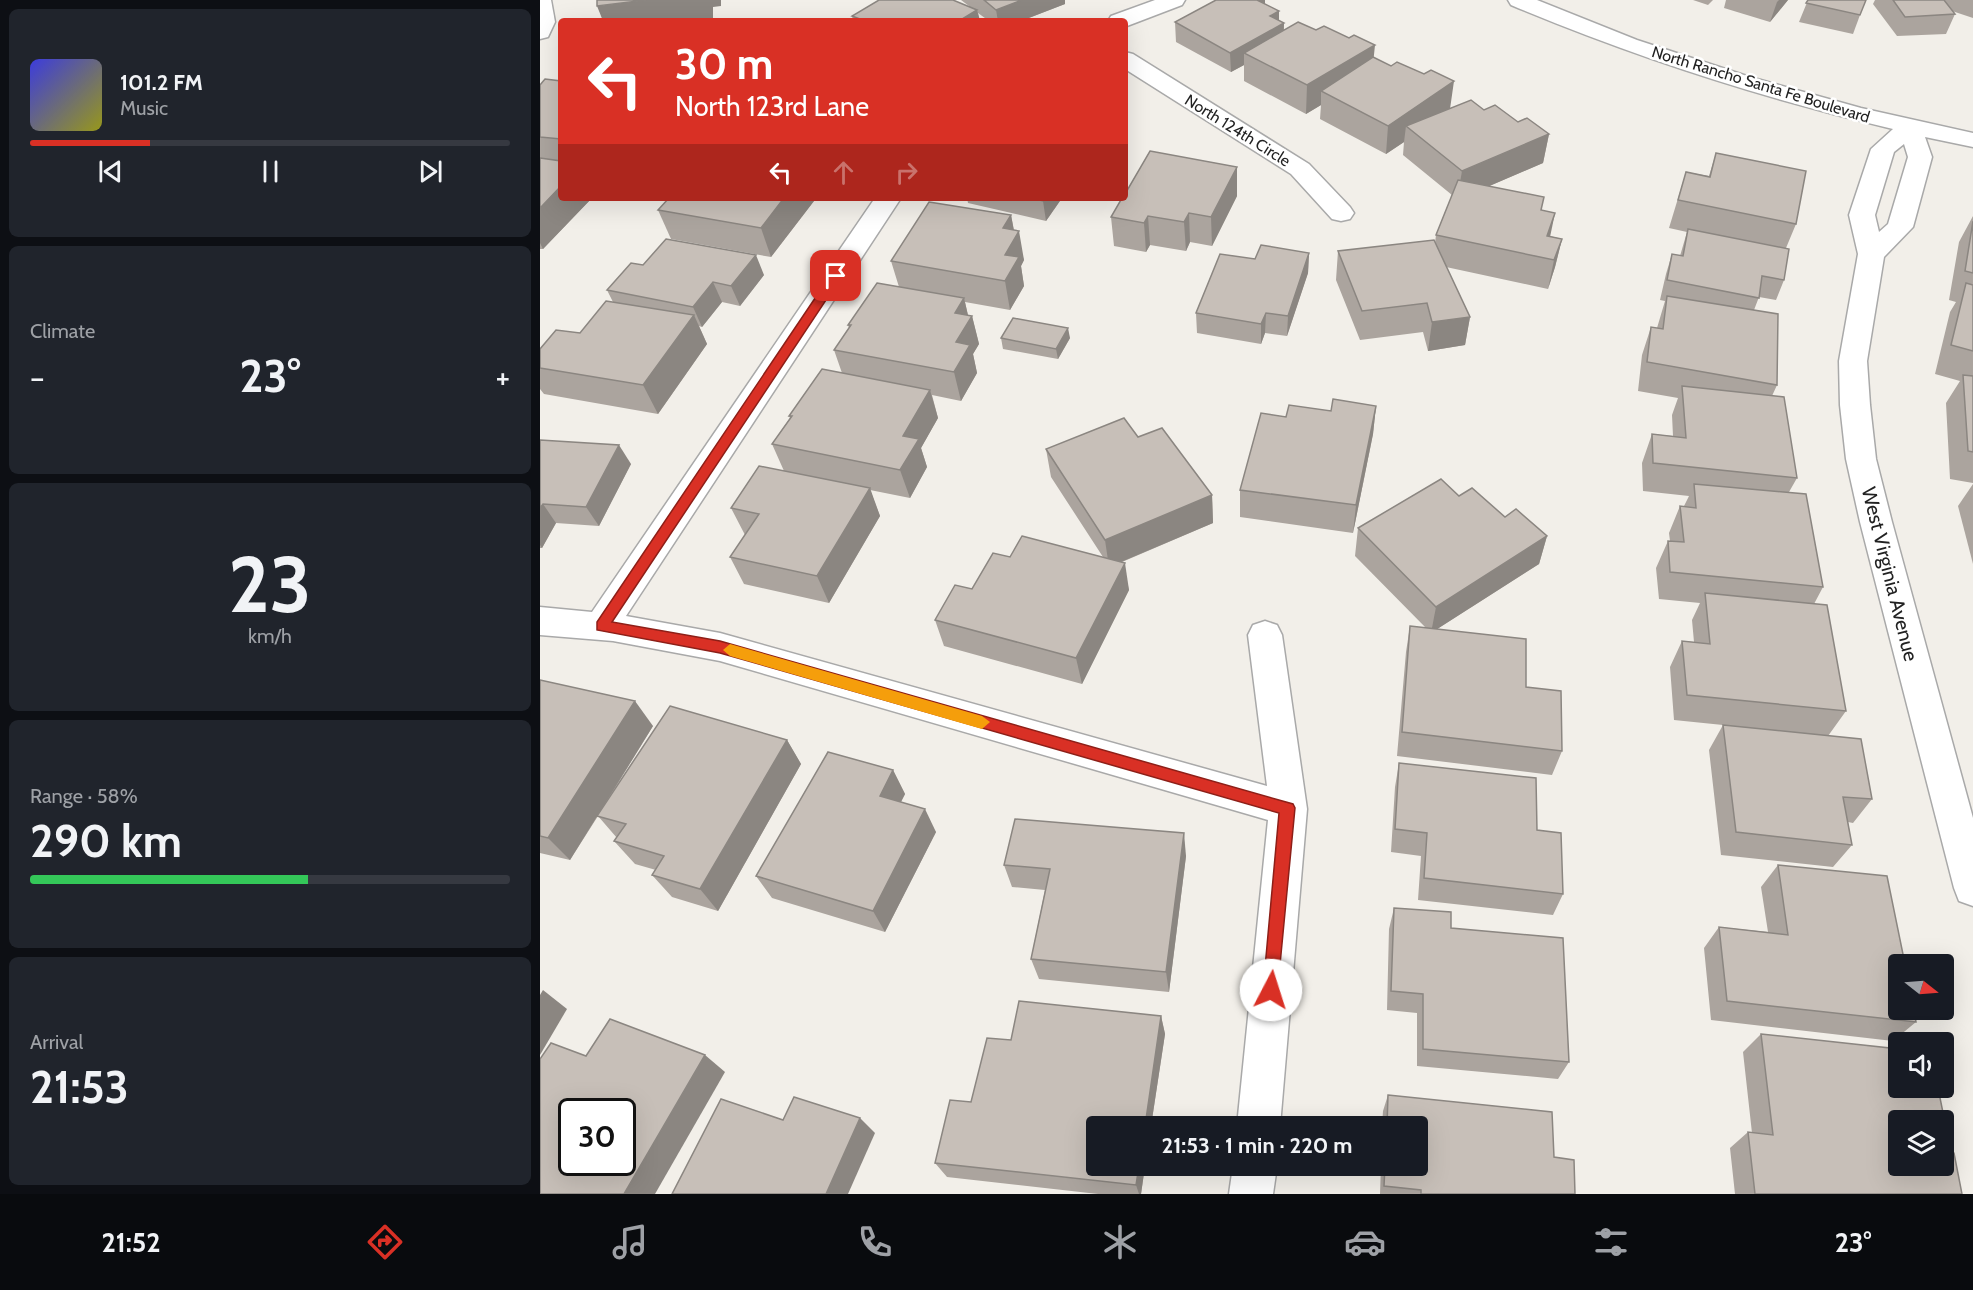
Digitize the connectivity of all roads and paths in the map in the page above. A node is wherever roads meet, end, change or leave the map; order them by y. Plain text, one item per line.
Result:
1 (540, 0) edge
2 (1174, 0) edge
3 (1519, 0) edge
4 (1127, 18) edge
5 (540, 32) edge
6 (1128, 61) edge
7 (1910, 127) junction
8 (1973, 140) edge
9 (886, 201) edge
10 (1341, 213) dead end
11 (1871, 254) junction
12 (540, 621) edge
13 (602, 626) junction
14 (1265, 635) dead end
15 (1288, 808) junction
16 (1973, 888) edge
17 (1260, 1116) edge
18 (1254, 1176) edge
19 (1251, 1194) edge

1 - 5 street
2 - 4 street
3 - 7 street, North Rancho Santa Fe Boulevard
6 - 10 street, North 124th Circle
7 - 8 street, North Rancho Santa Fe Boulevard
7 - 11 street
7 - 11 street, West Virginia Avenue
9 - 13 street
11 - 16 street, West Virginia Avenue
12 - 13 street
13 - 15 street
14 - 15 street
15 - 17 street
18 - 19 street

